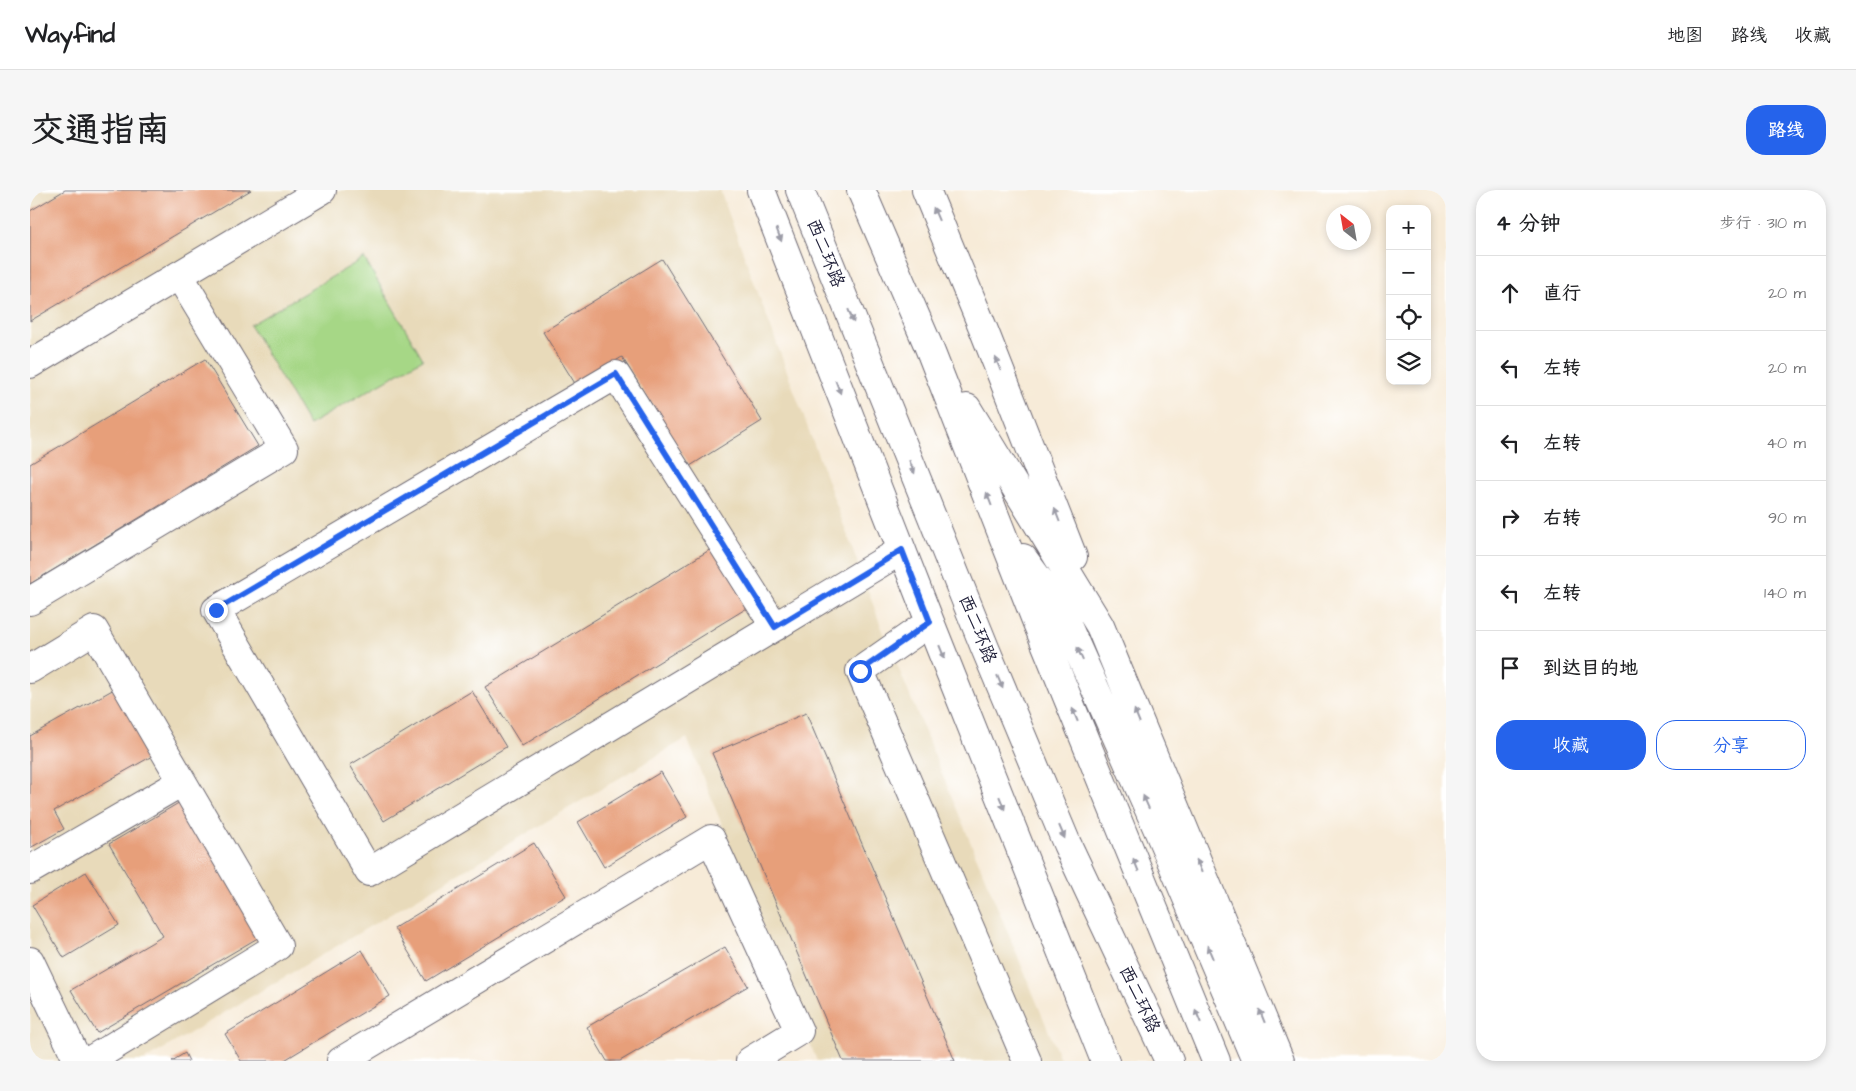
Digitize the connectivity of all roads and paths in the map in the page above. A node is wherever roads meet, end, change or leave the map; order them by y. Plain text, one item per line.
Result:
1 (322, 190) edge
2 (761, 190) edge
3 (800, 190) edge
4 (861, 190) edge
5 (926, 190) edge
6 (179, 275) junction
7 (928, 345) junction
8 (30, 364) edge
9 (999, 524) junction
10 (902, 550) junction
11 (30, 601) edge
12 (930, 622) junction
13 (1100, 626) junction
14 (775, 627) junction
15 (30, 669) edge
16 (182, 782) junction
17 (30, 870) edge
18 (30, 961) edge
19 (78, 1061) edge
20 (89, 1061) edge
21 (341, 1061) edge
22 (750, 1061) edge
23 (1028, 1061) edge
24 (1105, 1061) edge
25 (1169, 1061) edge
26 (1216, 1061) edge
27 (1256, 1061) edge
28 (1280, 1061) edge

1 - 6 main road
2 -> 10 main road
3 -> 25 main road, 西二环路
4 - 7 main road
13 -> 5 main road
6 - 8 main road
6 - 11 main road
9 -> 7 main road
7 - 13 main road
26 -> 9 main road
27 -> 9 main road
10 - 12 main road
10 - 14 main road
12 - 23 main road
12 -> 24 main road
28 -> 13 main road
14 - 14 main road
15 - 16 main road
16 - 17 main road
16 - 20 main road
18 - 19 main road
21 - 22 main road

